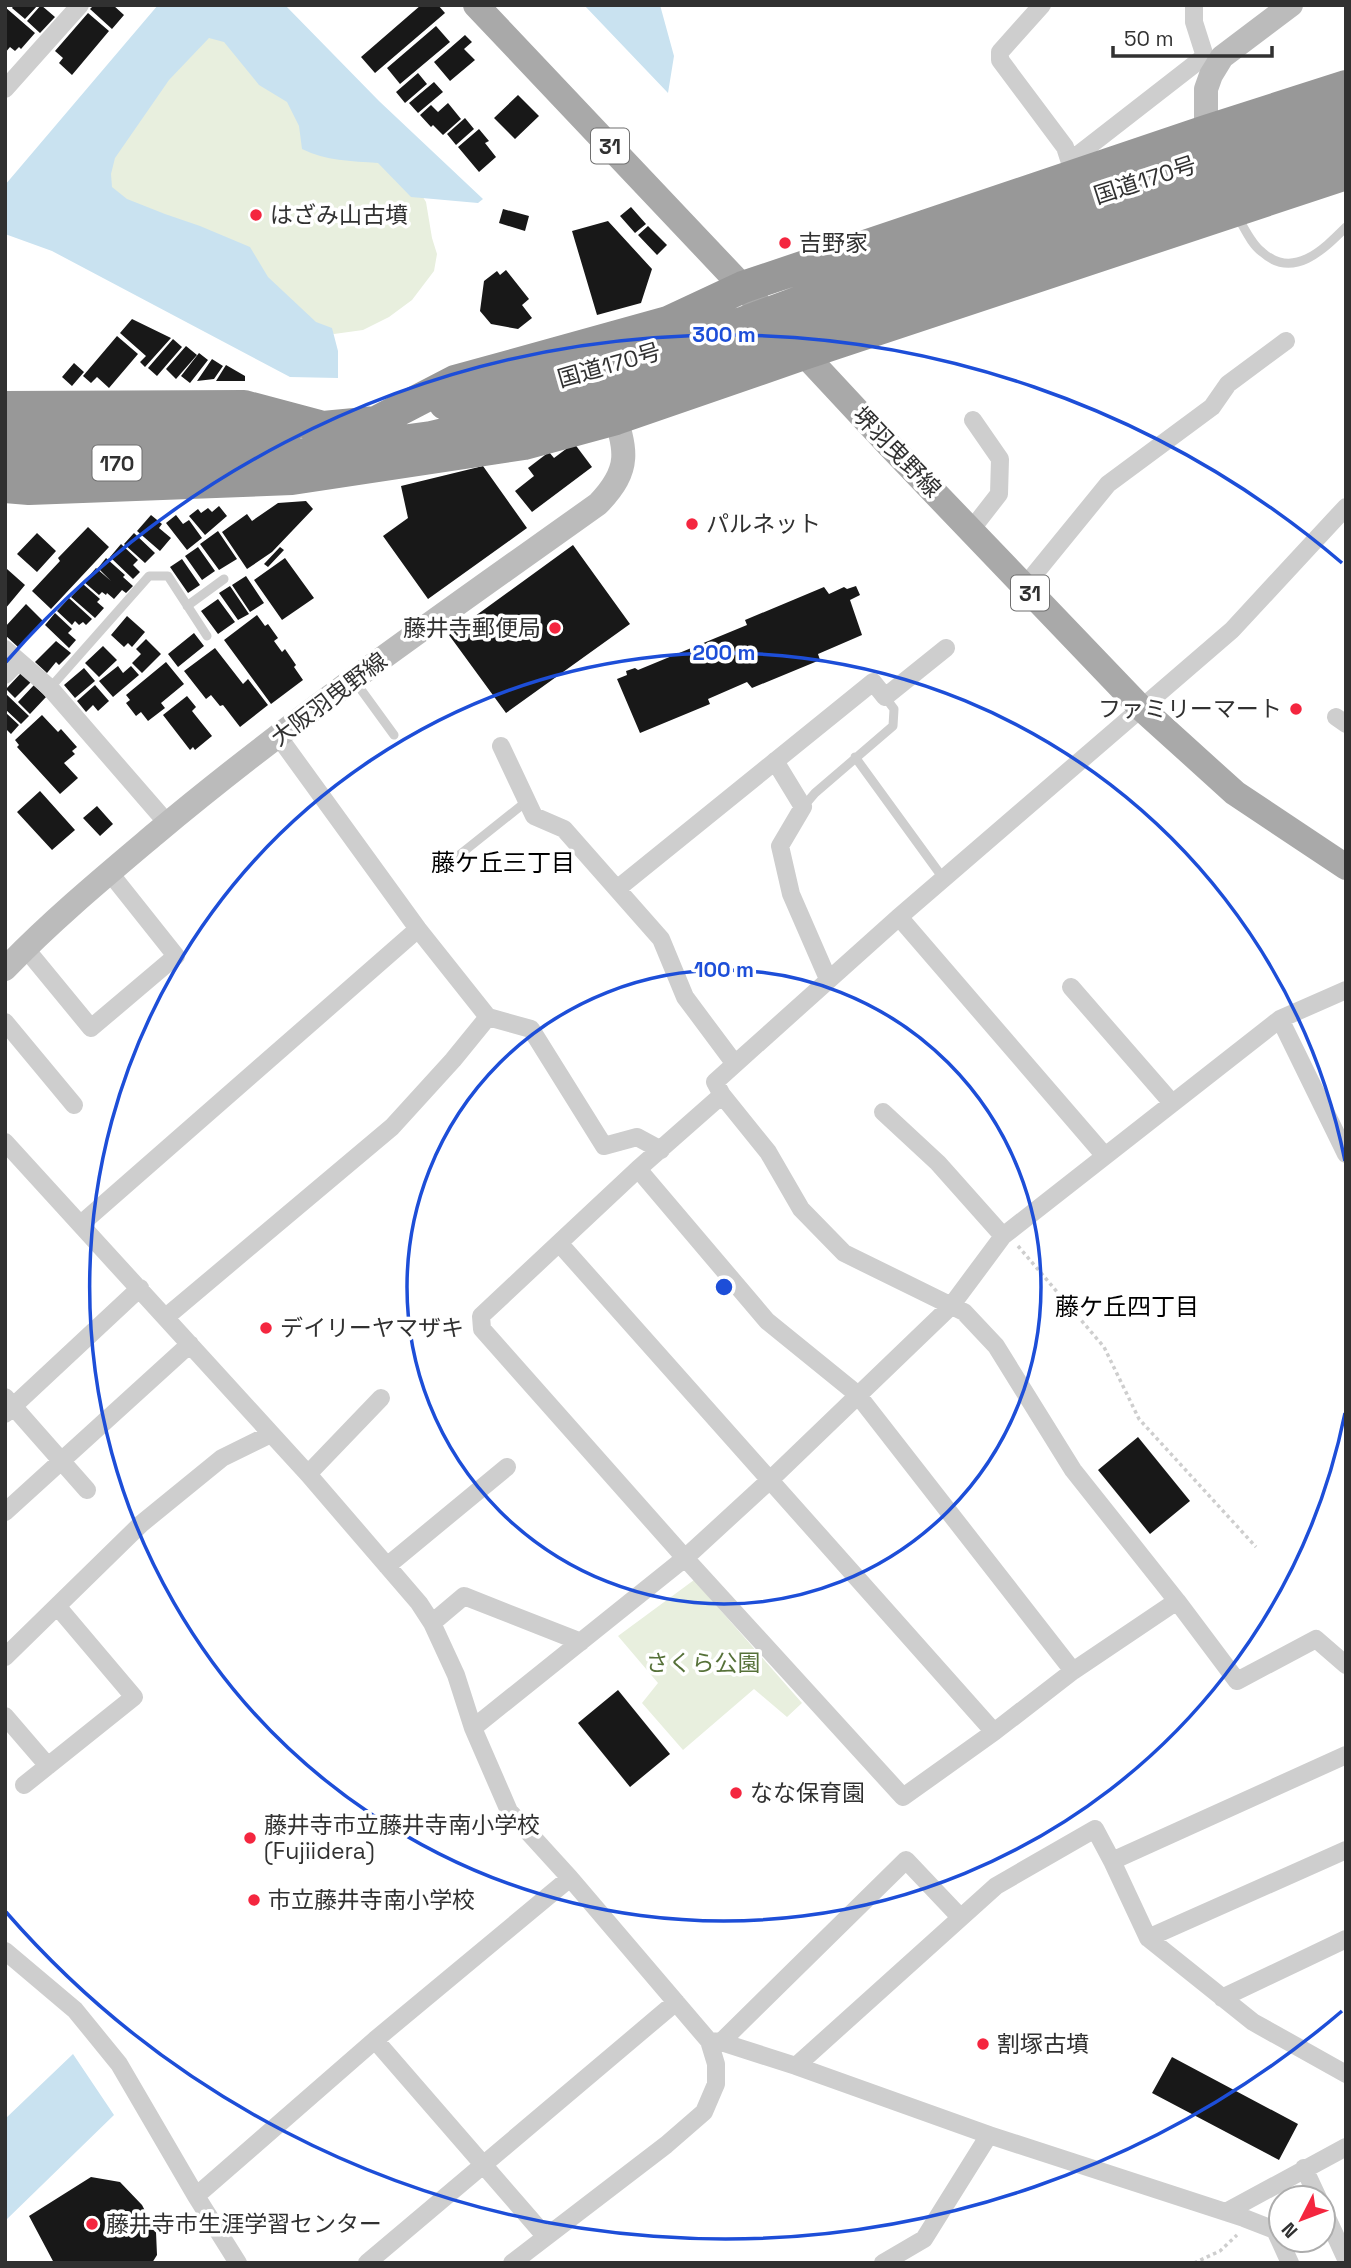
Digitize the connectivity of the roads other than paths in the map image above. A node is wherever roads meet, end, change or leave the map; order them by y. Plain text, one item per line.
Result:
1 (476, 5) edge
2 (1042, 5) edge
3 (1194, 5) edge
4 (1291, 5) edge
5 (78, 6) edge
6 (1208, 66) junction
7 (1346, 86) edge
8 (5, 89) edge
9 (1346, 114) edge
10 (1206, 131) junction
11 (1346, 142) edge
12 (1072, 168) junction
13 (1346, 174) edge
14 (1234, 211) junction
15 (1346, 228) edge
16 (743, 287) junction
17 (1286, 341) dead end
18 (591, 344) junction
19 (804, 354) junction
20 (5, 407) edge
21 (616, 419) junction
22 (973, 420) dead end
23 (5, 438) edge
24 (228, 447) junction
25 (5, 465) edge
26 (5, 487) edge
27 (1346, 507) edge
28 (971, 530) junction
29 (224, 579) dead end
30 (1024, 587) junction
31 (187, 606) junction
32 (207, 636) dead end
33 (946, 648) dead end
34 (12, 655) edge
35 (5, 675) edge
36 (353, 679) junction
37 (50, 688) junction
38 (884, 697) junction
39 (1141, 708) junction
40 (394, 735) dead end
41 (278, 736) junction
42 (501, 746) dead end
43 (855, 757) junction
44 (775, 761) junction
45 (527, 801) junction
46 (803, 807) junction
47 (168, 824) junction
48 (453, 860) dead end
49 (1346, 867) edge
50 (110, 873) junction
51 (943, 878) junction
52 (617, 889) junction
53 (899, 917) junction
54 (418, 929) junction
55 (12, 960) edge
56 (828, 979) junction
57 (1071, 987) dead end
58 (1346, 990) edge
59 (488, 1017) junction
60 (1280, 1018) junction
61 (5, 1022) edge
62 (735, 1064) junction
63 (722, 1095) junction
64 (1172, 1103) junction
65 (74, 1105) dead end
66 (883, 1112) dead end
67 (5, 1142) edge
68 (661, 1150) junction
69 (1346, 1154) edge
70 (1105, 1156) junction
71 (638, 1169) junction
72 (81, 1224) junction
73 (1005, 1234) junction
74 (559, 1243) junction
75 (139, 1287) junction
76 (951, 1306) junction
77 (166, 1317) junction
78 (190, 1344) junction
79 (857, 1394) junction
80 (381, 1398) dead end
81 (8, 1406) edge
82 (271, 1434) junction
83 (61, 1460) junction
84 (507, 1467) dead end
85 (308, 1474) junction
86 (770, 1480) junction
87 (87, 1490) dead end
88 (5, 1512) edge
89 (685, 1558) junction
90 (387, 1566) junction
91 (1177, 1601) junction
92 (57, 1606) junction
93 (432, 1623) junction
94 (581, 1642) junction
95 (5, 1657) edge
96 (1346, 1665) edge
97 (1073, 1671) junction
98 (5, 1716) edge
99 (473, 1727) junction
100 (994, 1732) junction
101 (1346, 1755) edge
102 (48, 1766) junction
103 (24, 1785) dead end
104 (1346, 1850) edge
105 (1112, 1861) junction
106 (570, 1878) junction
107 (960, 1917) junction
108 (1148, 1938) junction
109 (1346, 1939) edge
110 (5, 1951) edge
111 (1222, 1998) junction
112 (676, 2002) junction
113 (375, 2040) junction
114 (715, 2041) junction
115 (796, 2066) junction
116 (1346, 2074) edge
117 (989, 2135) junction
118 (1346, 2147) edge
119 (484, 2165) junction
120 (1304, 2168) junction
121 (1311, 2184) edge
122 (197, 2196) junction
123 (1226, 2212) junction
124 (546, 2237) junction
125 (1337, 2239) edge
126 (1346, 2259) edge
127 (239, 2263) edge
128 (367, 2263) edge
129 (512, 2263) edge
130 (883, 2263) edge
131 (1290, 2263) edge

1 - 16 main road, 堺羽曳野線 / 31
2 - 12 street
3 - 6 street
4 - 6 main road
5 - 8 street
6 - 10 main road
6 - 12 street
7 - 10 highway
9 - 24 highway, 国道170号 / 170
10 - 12 highway
10 - 14 main road
11 - 24 highway, 国道170号 / 170
12 - 16 highway
13 - 14 highway
14 - 15 lane
14 - 19 highway
16 - 18 highway
16 - 19 main road, 堺羽曳野線 / 31
17 - 30 street
18 - 20 highway
18 - 21 main road, 大阪羽曳野線
19 - 21 highway
19 - 28 main road, 堺羽曳野線 / 31
21 - 26 highway
21 - 36 main road, 大阪羽曳野線
22 - 28 street
23 - 24 highway, 国道170号 / 170
24 - 25 highway, 国道170号 / 170
27 - 39 street
28 - 30 main road, 堺羽曳野線 / 31
29 - 31 lane
30 - 39 main road, 堺羽曳野線 / 31
31 - 32 lane
31 - 37 lane
33 - 38 street
34 - 35 street
34 - 37 street
36 - 40 lane
36 - 41 main road, 大阪羽曳野線
37 - 47 street
38 - 43 lane
38 - 44 street
39 - 49 main road, 堺羽曳野線 / 31
39 - 51 street
41 - 47 main road, 大阪羽曳野線
41 - 54 street
42 - 45 street
43 - 46 lane
43 - 51 lane
44 - 46 street
44 - 52 street
45 - 48 lane
45 - 52 street
46 - 56 street
47 - 50 main road, 大阪羽曳野線
50 - 55 main road, 大阪羽曳野線
50 - 55 street
51 - 53 street
52 - 62 street
53 - 56 street
53 - 70 street
54 - 59 street
54 - 72 street
56 - 62 street
57 - 64 street
58 - 60 street
59 - 68 street
59 - 77 street
60 - 64 street
60 - 69 street
61 - 65 street
62 - 63 street
63 - 68 street
63 - 76 street
64 - 70 street
66 - 73 street
67 - 72 street
68 - 71 street
70 - 73 street
71 - 74 street
71 - 79 street
72 - 75 street
73 - 76 street
74 - 86 street
74 - 89 street
75 - 77 street
75 - 81 street
76 - 79 street
76 - 91 street
77 - 78 street
78 - 82 street
78 - 83 street
79 - 86 street
79 - 97 street
80 - 85 street
81 - 83 street
82 - 85 street
82 - 92 street
83 - 87 street
83 - 88 street
84 - 90 street
85 - 90 street
86 - 89 street
86 - 100 street
89 - 94 street
89 - 100 street
90 - 93 street
91 - 96 street
91 - 97 street
92 - 95 street
92 - 102 street
93 - 94 street
93 - 99 street
94 - 99 street
97 - 100 street
98 - 102 street
99 - 106 street
101 - 105 street
102 - 103 street
104 - 108 street
105 - 107 street
105 - 108 street
106 - 112 street
106 - 113 street
107 - 114 street
107 - 115 street
108 - 111 street
109 - 111 street
110 - 122 street
111 - 116 street
112 - 114 street
112 - 119 street
113 - 119 street
113 - 122 street
114 - 115 street
114 - 124 street
115 - 117 street
117 - 123 street
117 - 130 street
118 - 120 street
119 - 124 street
119 - 128 street
120 - 121 street
120 - 123 street
122 - 127 street
123 - 131 street
124 - 129 street
125 - 126 street

